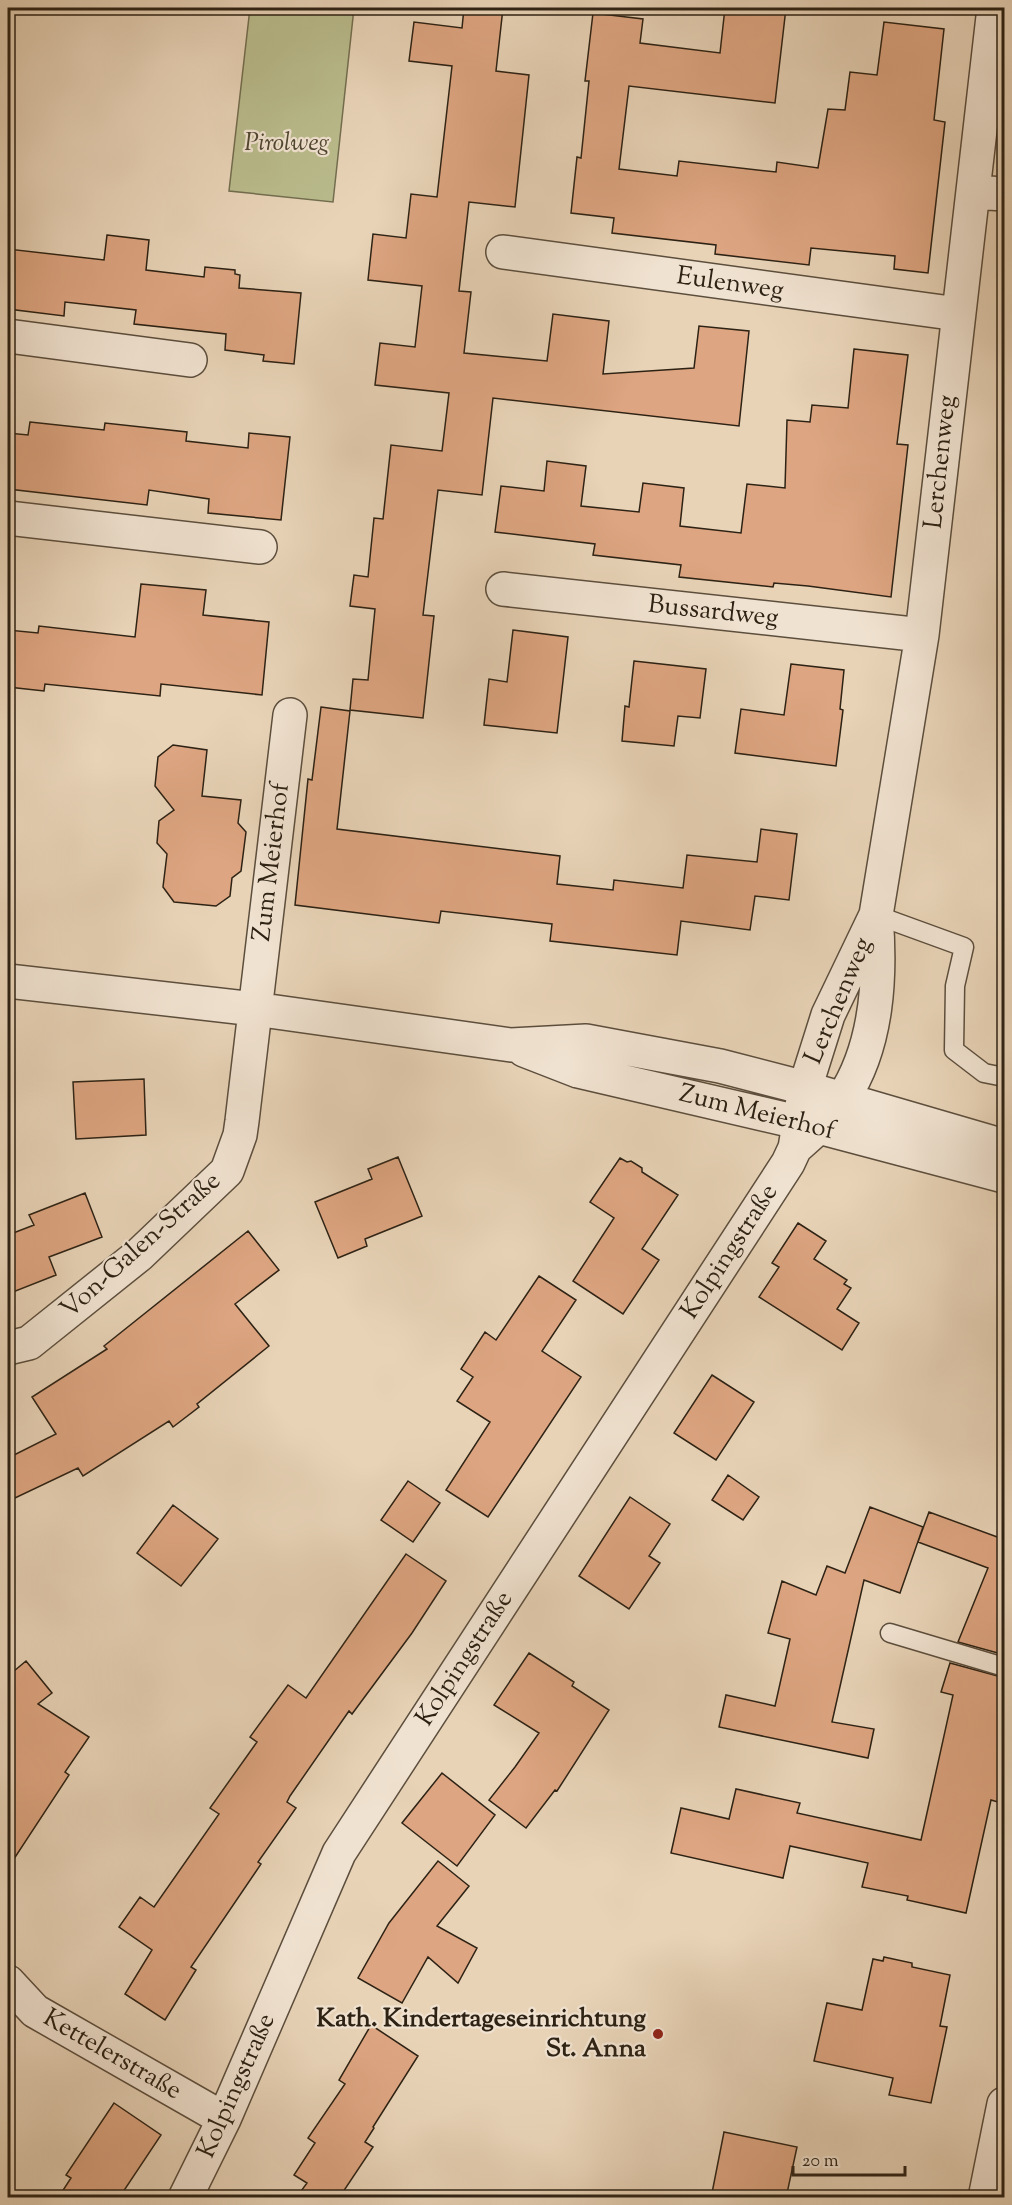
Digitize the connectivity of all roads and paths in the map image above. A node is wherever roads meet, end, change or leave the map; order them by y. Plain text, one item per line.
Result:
1 (994, 8) edge
2 (989, 193) edge
3 (503, 252) dead end
4 (958, 314) junction
5 (8, 336) edge
6 (190, 360) dead end
7 (8, 518) edge
8 (260, 547) dead end
9 (503, 589) dead end
10 (922, 635) junction
11 (290, 715) dead end
12 (876, 915) junction
13 (8, 981) edge
14 (255, 1009) junction
15 (511, 1045) junction
16 (1005, 1077) edge
17 (805, 1089) junction
18 (842, 1100) junction
19 (804, 1132) junction
20 (1005, 1146) edge
21 (1005, 1176) edge
22 (8, 1348) edge
23 (890, 1633) dead end
24 (1005, 1667) edge
25 (8, 1982) edge
26 (1005, 2104) edge
27 (224, 2119) junction
28 (185, 2198) edge
29 (985, 2198) edge

1 - 2 street, Lerchenweg
2 - 4 street, Lerchenweg
3 - 4 street, Eulenweg
4 - 10 street, Lerchenweg
5 - 6 street
7 - 8 street
9 - 10 street, Bussardweg
10 - 12 street, Lerchenweg
11 - 14 street, Zum Meierhof
12 - 16 lane
12 - 17 street, Lerchenweg
12 - 18 street, Lerchenweg
13 - 14 street, Zum Meierhof
14 - 15 street, Zum Meierhof
14 - 22 street, Von-Galen-Straße
15 - 17 street, Zum Meierhof
15 - 19 street, Zum Meierhof
17 - 18 street, Zum Meierhof
17 - 19 street, Lerchenweg
18 - 19 street, Lerchenweg
18 - 20 street, Zum Meierhof
19 - 21 street, Zum Meierhof
19 - 27 street, Kolpingstraße
23 - 24 lane
25 - 27 street, Kettelerstraße
26 - 29 street
27 - 28 street, Kolpingstraße

